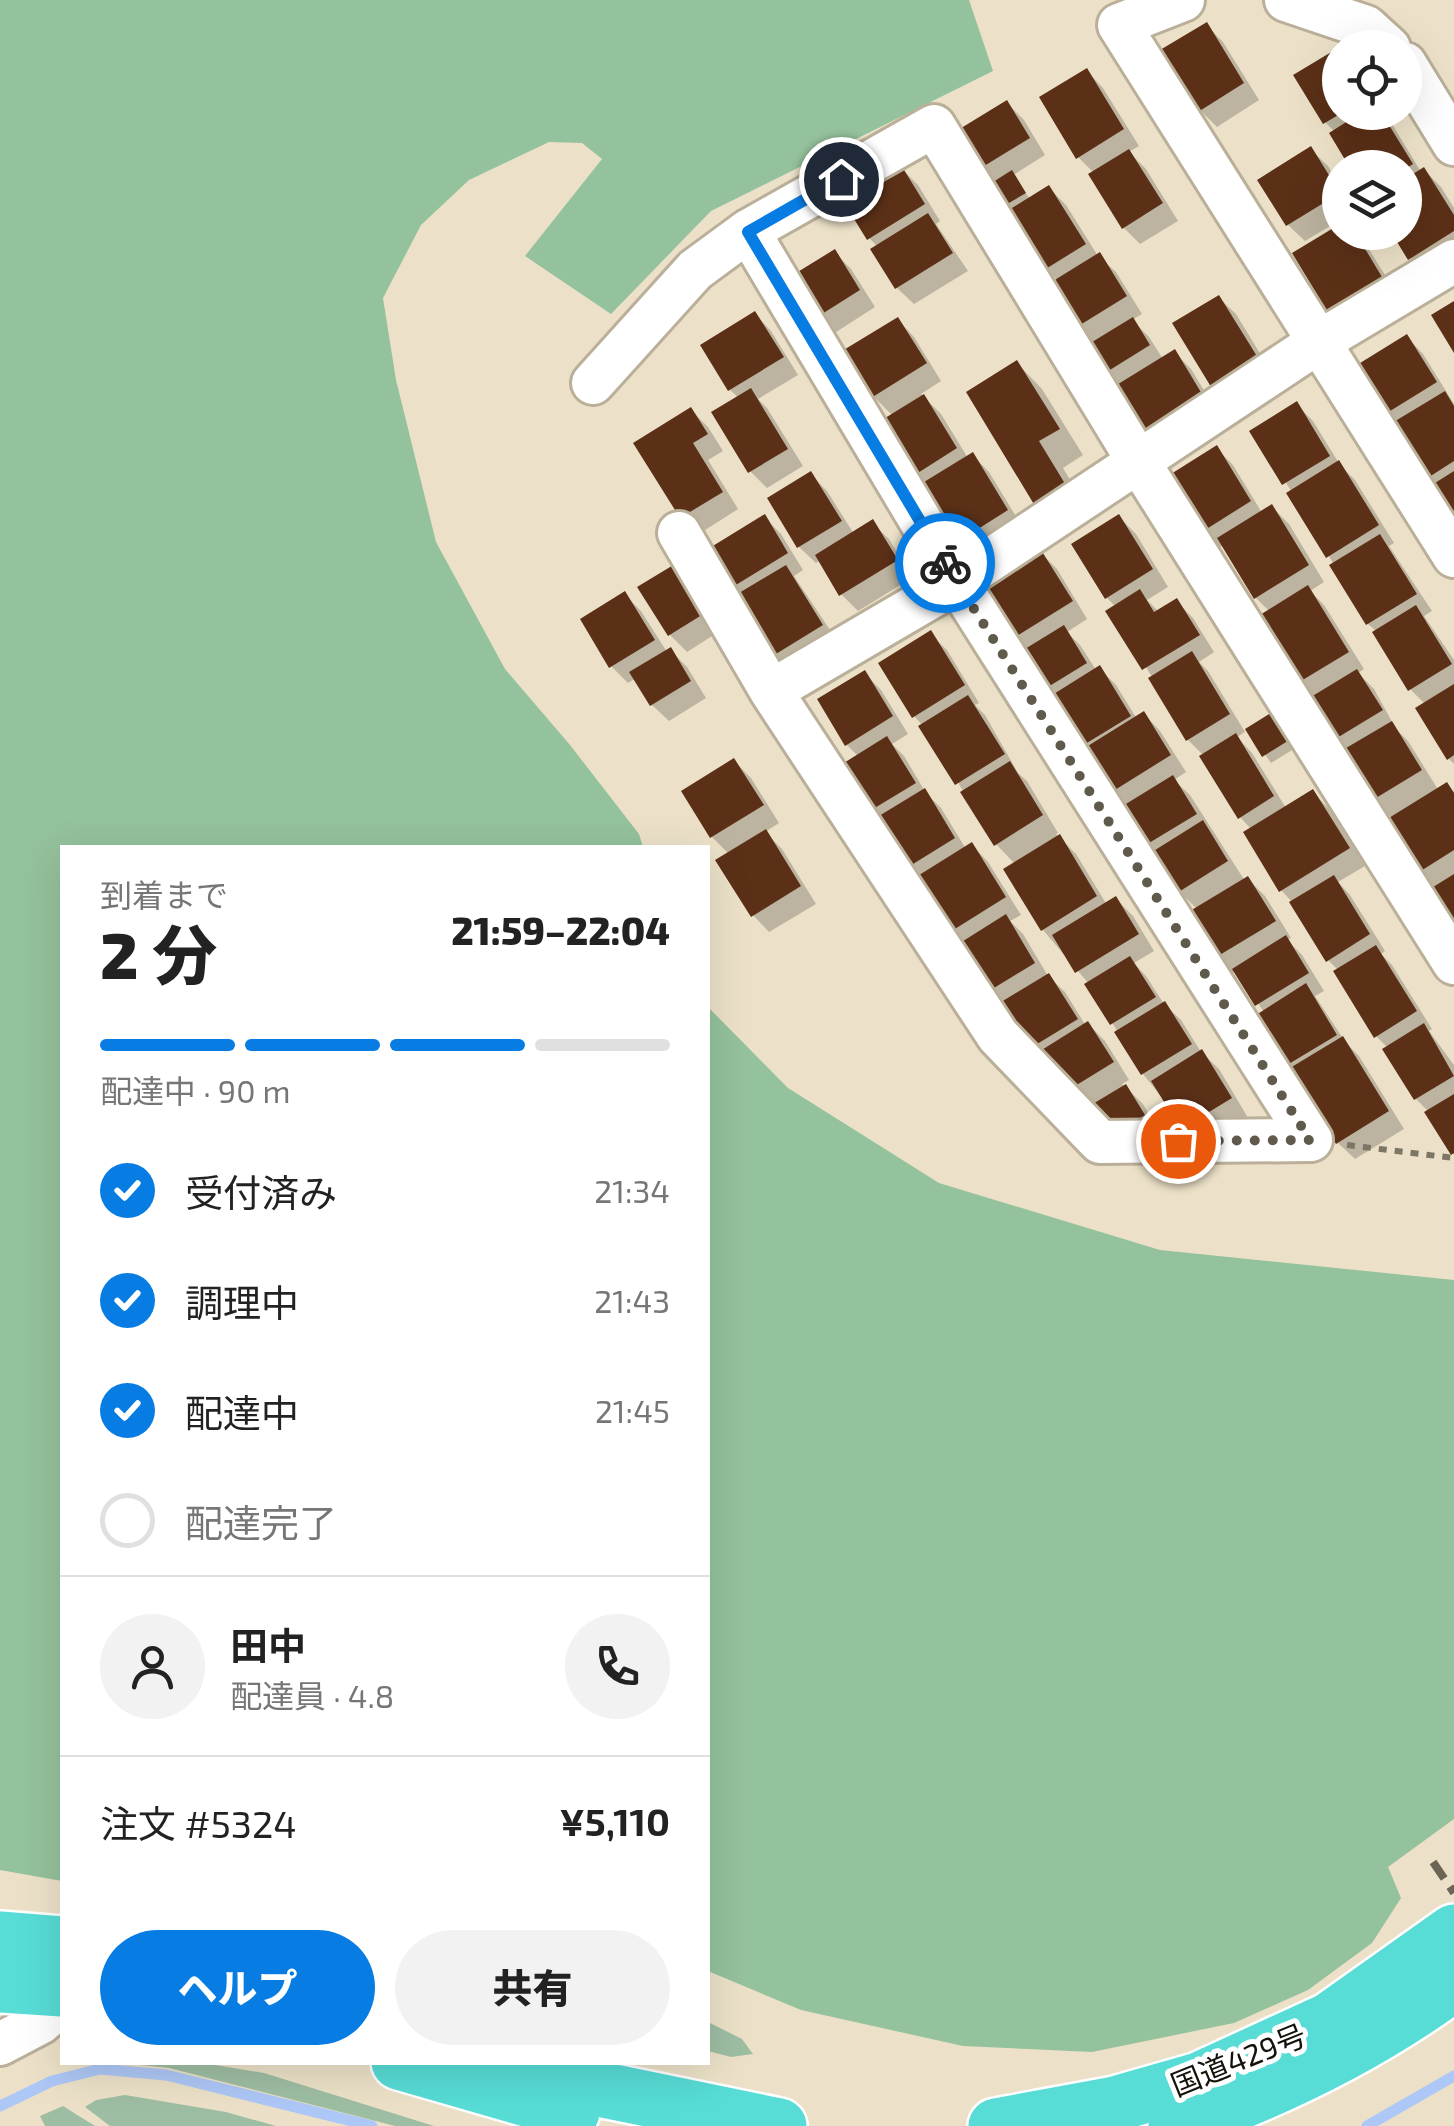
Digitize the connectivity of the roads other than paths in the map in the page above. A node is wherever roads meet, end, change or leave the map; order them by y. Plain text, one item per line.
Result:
1 (1183, 0) edge
2 (1286, 0) edge
3 (1369, 30) edge
4 (1422, 92) edge
5 (1454, 144) edge
6 (748, 232) junction
7 (1454, 260) edge
8 (1317, 343) junction
9 (592, 383) dead end
10 (1138, 461) junction
11 (679, 533) dead end
12 (1454, 556) edge
13 (956, 582) junction
14 (771, 691) junction
15 (1454, 963) edge
16 (1454, 1932) edge
17 (0, 1939) edge
18 (60, 1944) edge
19 (1454, 1983) edge
20 (0, 1985) edge
21 (60, 1990) edge
22 (60, 2006) edge
23 (0, 2044) edge
24 (409, 2065) edge
25 (535, 2065) edge
26 (618, 2126) edge
27 (779, 2126) edge
28 (996, 2126) edge
29 (1176, 2126) edge

1 - 8 street
2 - 3 street
4 - 5 street
6 - 9 street
6 - 10 street
6 - 13 street
7 - 8 street
8 - 10 street
8 - 12 street
10 - 13 street
10 - 15 street
11 - 14 street
13 - 14 street
13 - 14 street
16 - 28 highway, 国道429号
17 - 18 highway
19 - 29 highway, 国道429号
20 - 21 highway
22 - 23 street
24 - 26 highway
25 - 27 highway

